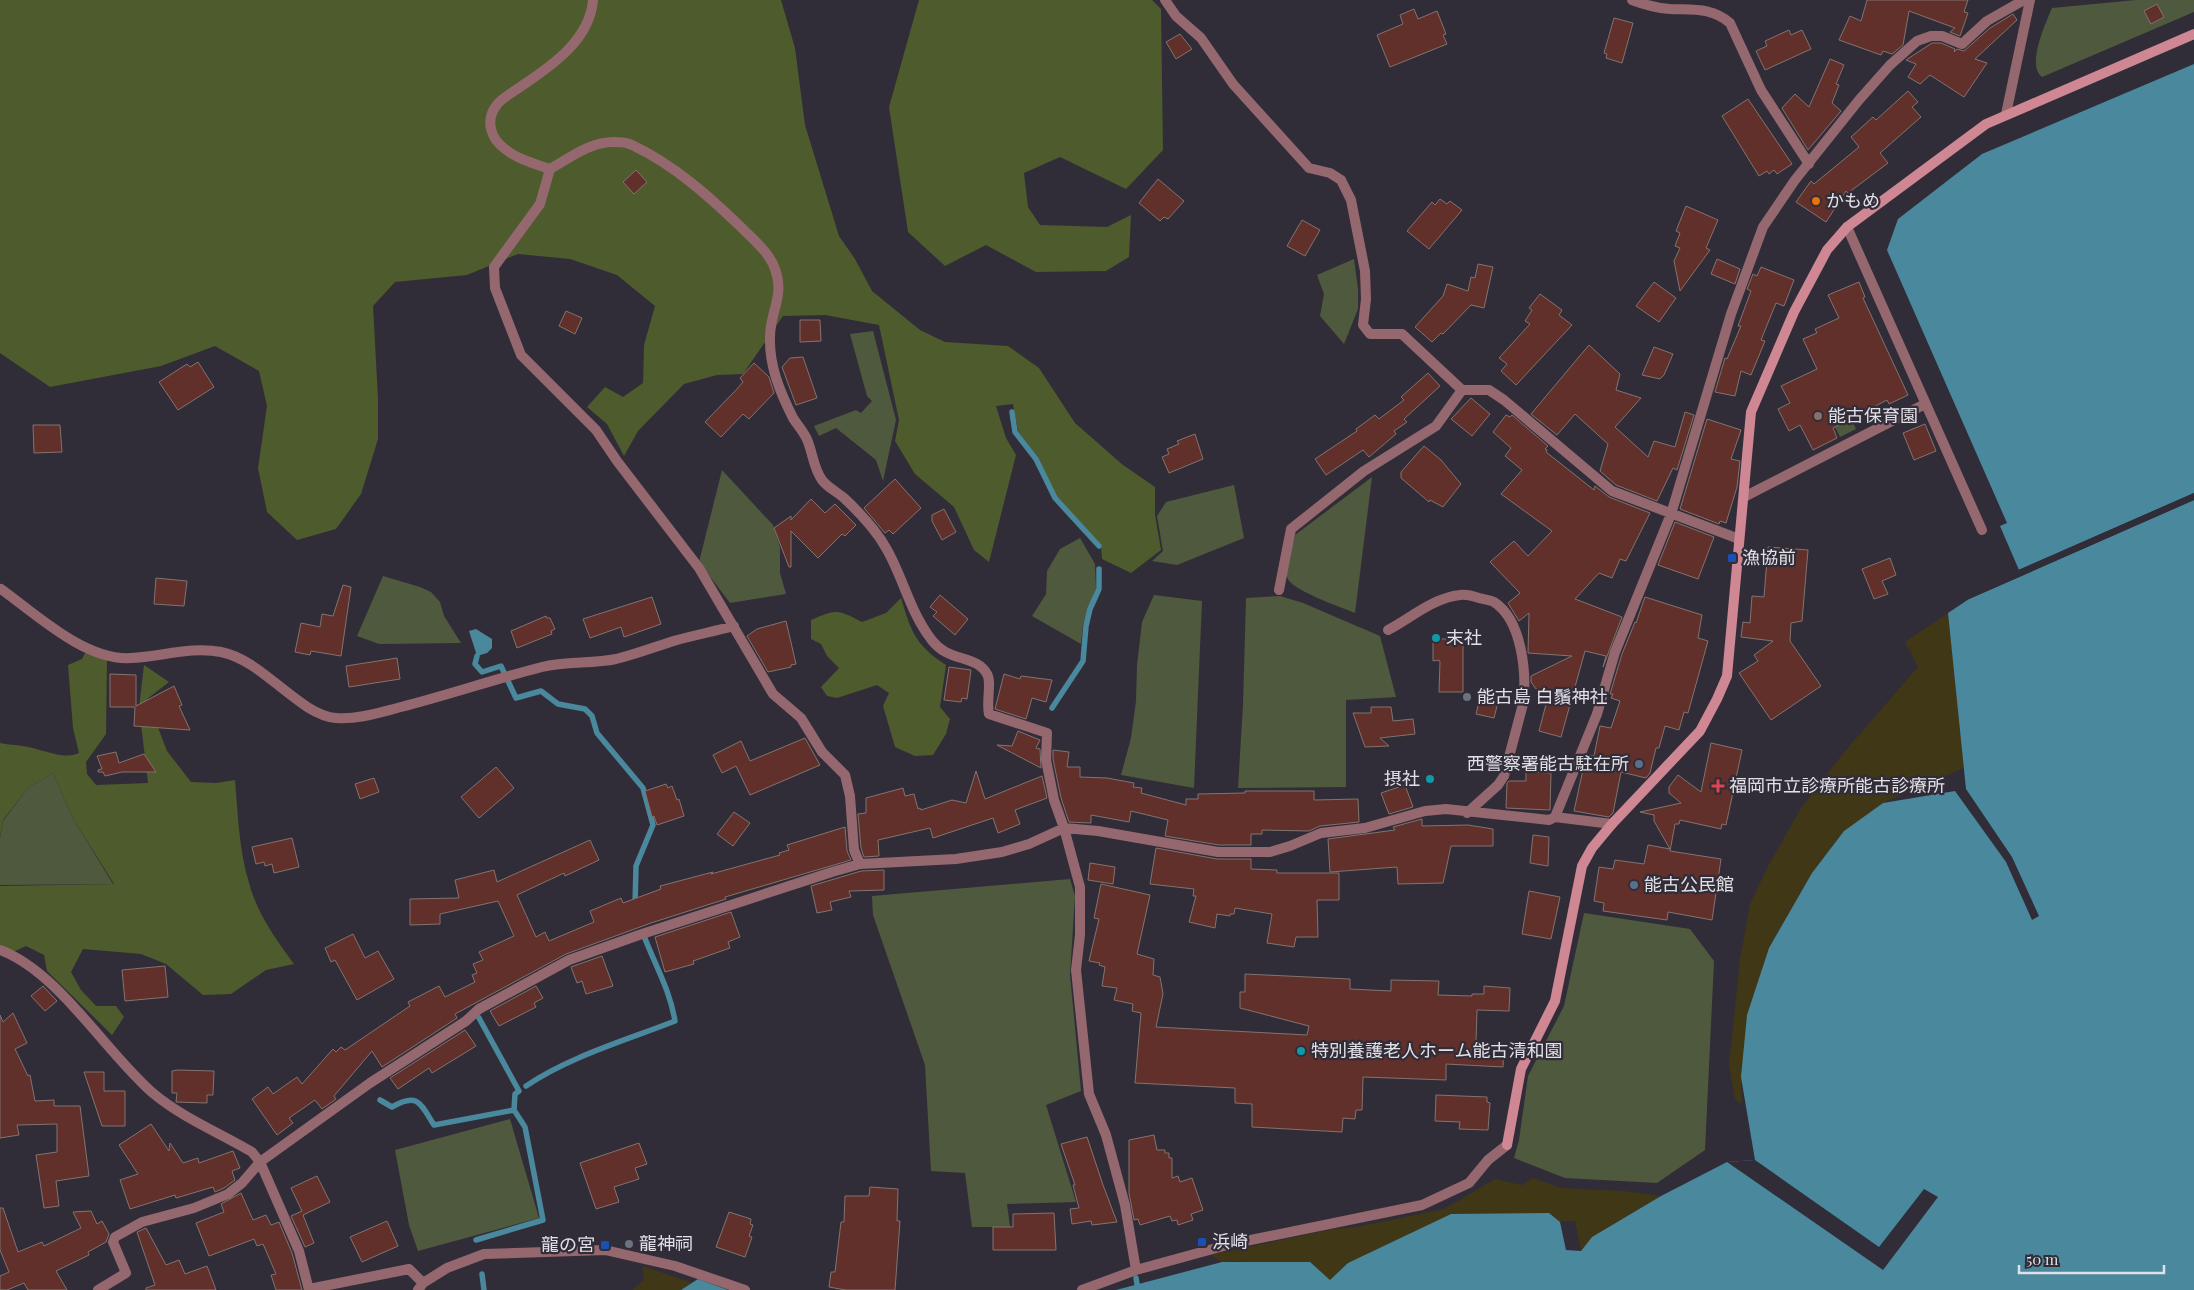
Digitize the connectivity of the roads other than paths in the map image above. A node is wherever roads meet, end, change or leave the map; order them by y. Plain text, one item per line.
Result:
1 (593, 0) edge
2 (1165, 0) edge
3 (1632, 0) edge
4 (2024, 0) edge
5 (2030, 0) edge
6 (2194, 34) edge
7 (2006, 114) junction
8 (1809, 164) junction
9 (550, 170) junction
10 (1847, 227) junction
11 (1462, 390) junction
12 (1925, 404) junction
13 (1744, 497) junction
14 (1671, 514) junction
15 (1982, 530) dead end
16 (1738, 539) junction
17 (0, 590) edge
18 (1279, 590) dead end
19 (734, 626) junction
20 (1388, 630) dead end
21 (1467, 812) junction
22 (1555, 817) junction
23 (1612, 824) junction
24 (1064, 828) junction
25 (860, 864) junction
26 (0, 950) edge
27 (260, 1162) junction
28 (1136, 1270) junction
29 (420, 1286) edge
30 (98, 1290) edge
31 (309, 1290) edge
32 (745, 1290) edge
33 (1082, 1290) edge

1 - 9 street
2 - 11 street
3 - 8 street
4 - 8 street
5 - 7 street
6 - 7 street
7 - 10 street
8 - 14 street
9 - 19 street
9 - 24 street
10 - 12 street
10 - 13 street
11 - 14 street
11 - 18 street
12 - 13 street
12 - 15 street
13 - 16 street
14 - 16 street
14 - 22 street
16 - 23 street
17 - 19 street
19 - 25 street
20 - 21 street
21 - 22 street
21 - 24 street
22 - 23 street
23 - 28 street
24 - 25 street
24 - 28 street
25 - 27 street
26 - 27 street
27 - 30 street
27 - 31 street
28 - 33 street
29 - 31 street
29 - 32 street

